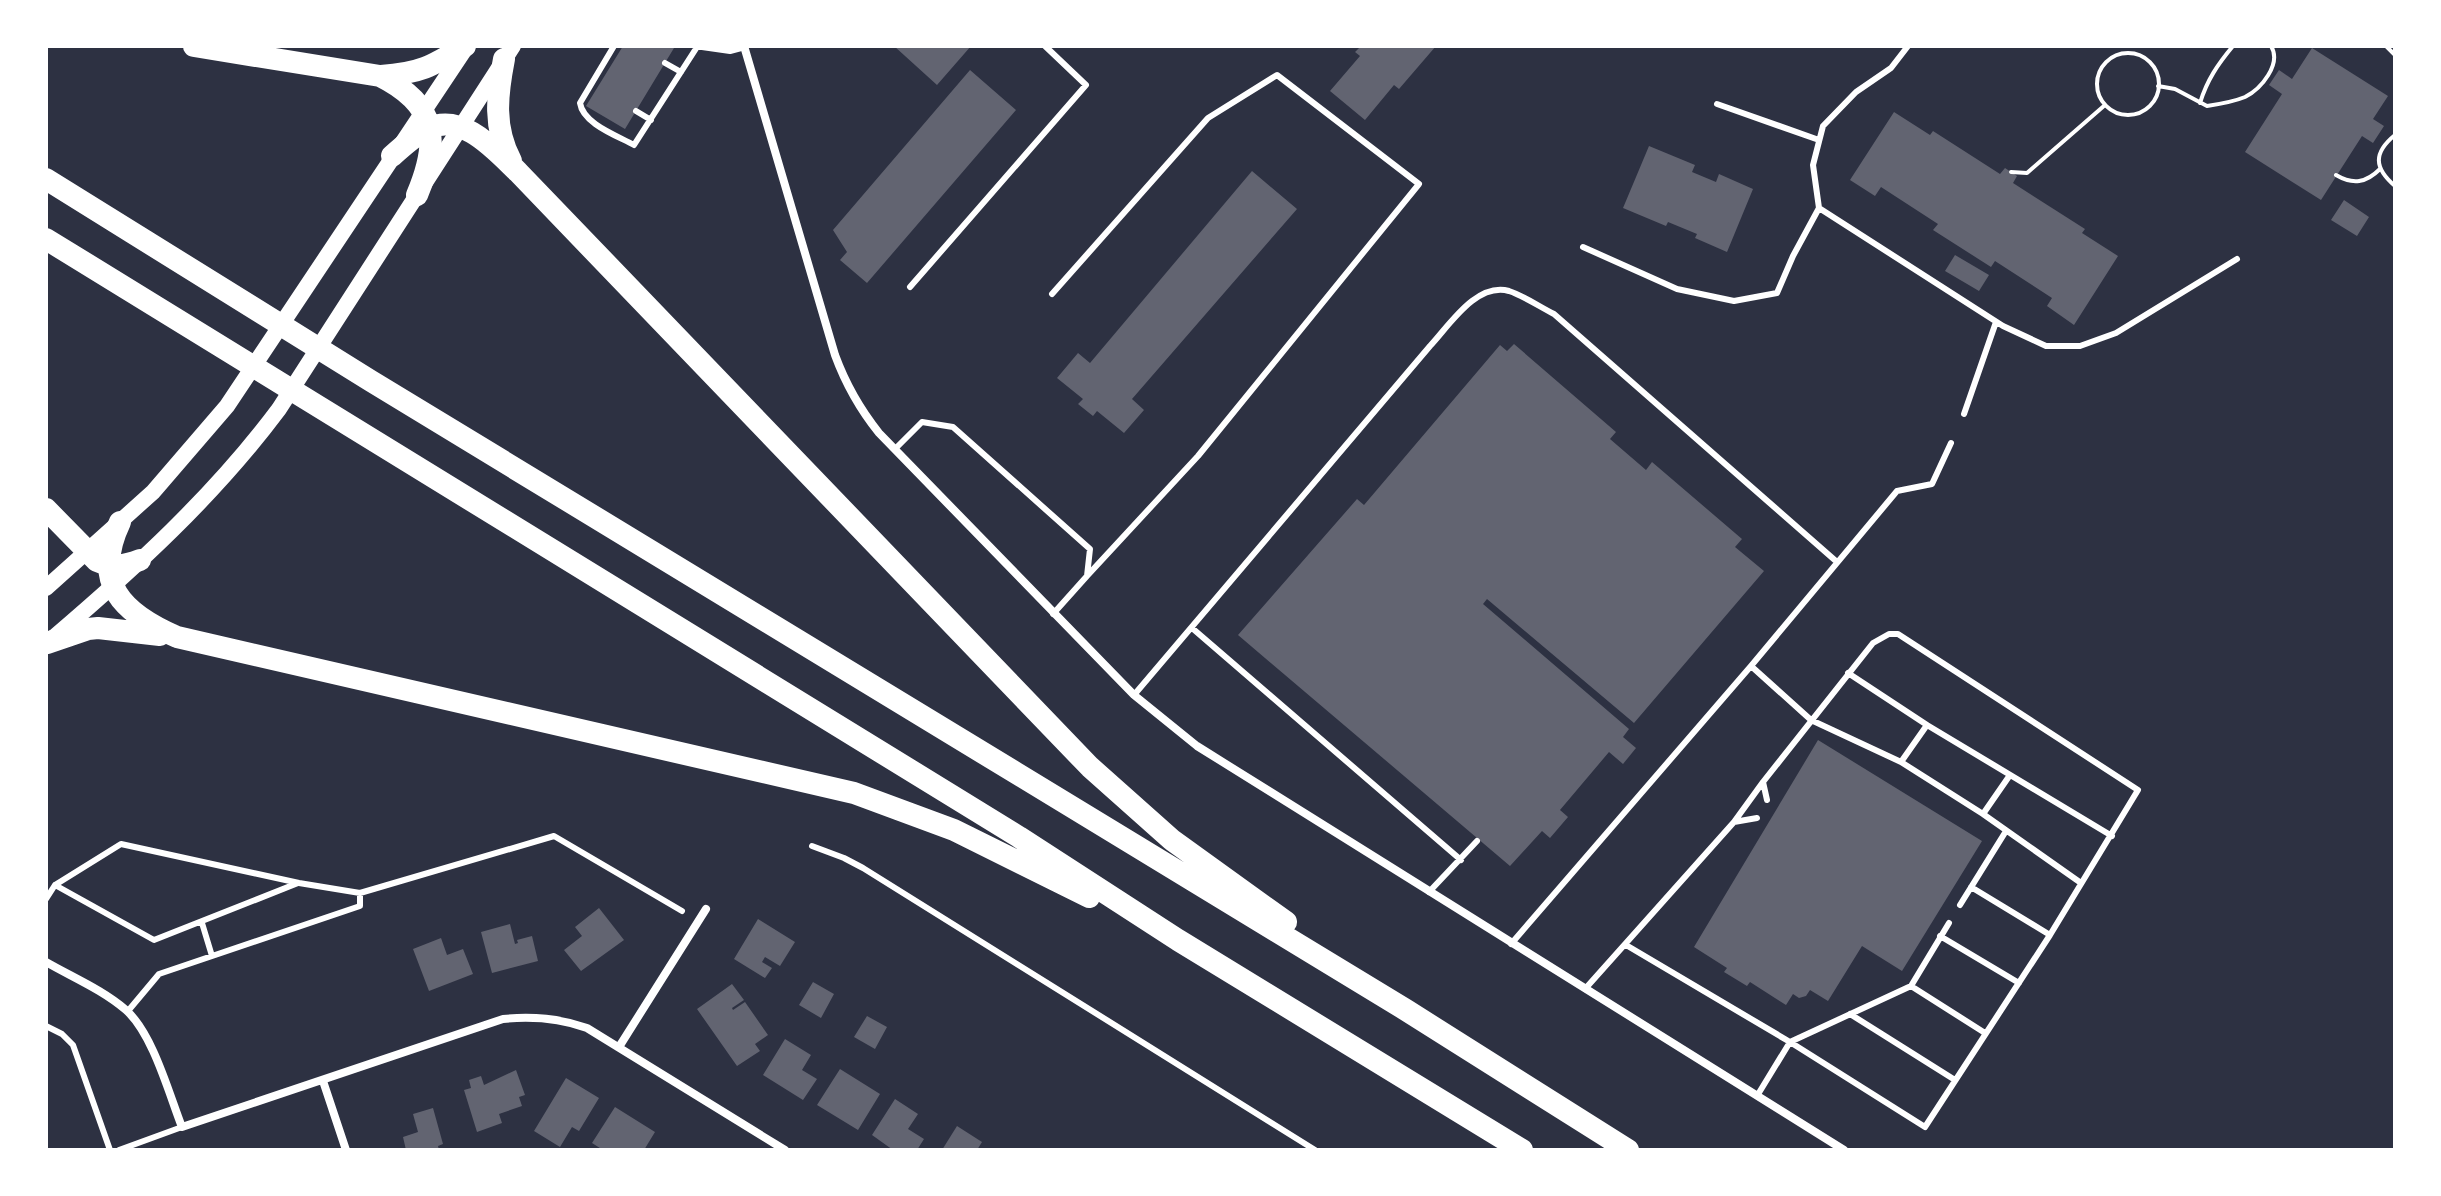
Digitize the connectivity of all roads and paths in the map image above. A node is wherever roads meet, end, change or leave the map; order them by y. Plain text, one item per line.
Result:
1 (194, 46) edge
2 (466, 46) edge
3 (614, 46) edge
4 (744, 46) edge
5 (1045, 46) edge
6 (1908, 46) edge
7 (2120, 46) edge
8 (2233, 46) edge
9 (2271, 46) edge
10 (2386, 46) edge
11 (696, 47) edge
12 (508, 52) edge
13 (2124, 53) junction
14 (2395, 55) edge
15 (665, 63) dead end
16 (681, 72) junction
17 (380, 76) junction
18 (2158, 86) junction
19 (2200, 103) junction
20 (1717, 104) dead end
21 (2105, 105) junction
22 (636, 111) dead end
23 (426, 119) junction
24 (651, 120) junction
25 (461, 128) junction
26 (2395, 135) edge
27 (1819, 140) junction
28 (392, 156) joint
29 (2380, 169) junction
30 (518, 172) junction
31 (2011, 172) dead end
32 (2336, 175) dead end
33 (46, 179) edge
34 (2395, 186) edge
35 (417, 195) junction
36 (1819, 208) junction
37 (46, 239) edge
38 (1583, 247) dead end
39 (2237, 259) dead end
40 (910, 287) dead end
41 (1052, 294) dead end
42 (1996, 322) junction
43 (1964, 414) dead end
44 (1951, 443) dead end
45 (895, 449) junction
46 (46, 509) edge
47 (120, 522) junction
48 (87, 552) junction
49 (140, 560) joint
50 (1837, 562) junction
51 (110, 576) junction
52 (1087, 576) junction
53 (46, 588) edge
54 (1053, 614) junction
55 (1192, 628) junction
56 (177, 637) junction
57 (47, 643) edge
58 (1751, 666) junction
59 (1848, 673) junction
60 (1134, 695) junction
61 (1811, 720) junction
62 (1927, 725) junction
63 (1901, 762) junction
64 (2010, 775) junction
65 (1763, 782) junction
66 (1767, 800) dead end
67 (1983, 814) junction
68 (1757, 818) dead end
69 (1734, 822) junction
70 (2006, 831) junction
71 (2112, 836) junction
72 (1477, 841) dead end
73 (812, 846) dead end
74 (1461, 860) junction
75 (299, 883) junction
76 (2081, 883) junction
77 (55, 885) junction
78 (1971, 887) junction
79 (1429, 892) junction
80 (360, 893) junction
81 (46, 899) edge
82 (1960, 905) dead end
83 (706, 909) dead end
84 (682, 911) dead end
85 (202, 923) junction
86 (1949, 923) dead end
87 (2050, 935) junction
88 (1940, 936) junction
89 (1178, 940) junction
90 (1511, 944) junction
91 (1626, 945) junction
92 (212, 956) junction
93 (46, 962) edge
94 (2019, 983) junction
95 (1911, 986) junction
96 (1585, 989) junction
97 (1406, 1010) junction
98 (128, 1011) junction
99 (1850, 1014) junction
100 (46, 1026) edge
101 (1985, 1033) junction
102 (1790, 1042) junction
103 (619, 1047) junction
104 (1955, 1080) junction
105 (323, 1081) junction
106 (1757, 1096) junction
107 (182, 1127) junction
108 (110, 1150) edge
109 (119, 1150) edge
110 (346, 1150) edge
111 (785, 1150) edge
112 (1315, 1150) edge
113 (1522, 1150) edge
114 (1628, 1150) edge
115 (1844, 1150) edge

1 - 17 highway
2 - 17 highway
2 - 23 main road
3 - 24 lane
4 - 11 lane
4 - 45 street
5 - 40 lane
6 - 27 lane
7 - 13 path
8 - 19 path
9 - 19 path
10 - 14 path
11 - 16 lane
12 - 25 main road
12 - 30 highway
13 - 18 path
13 - 21 path
15 - 16 lane
16 - 24 lane
17 - 23 highway
18 - 19 path
18 - 21 path
20 - 27 lane
21 - 31 path
22 - 24 lane
23 - 25 highway
23 - 28 highway
23 - 35 highway
25 - 30 highway
25 - 35 main road
26 - 29 path
27 - 36 lane
28 - 47 main road
29 - 32 path
29 - 34 path
30 - 97 highway
33 - 97 highway
35 - 49 main road
36 - 38 lane
36 - 42 lane
37 - 89 highway
39 - 42 lane
41 - 52 lane
42 - 43 lane
44 - 50 lane
45 - 52 lane
45 - 54 street
46 - 48 highway
47 - 48 main road
47 - 51 highway
48 - 51 highway
48 - 53 main road
49 - 51 highway
50 - 55 lane
50 - 58 lane
51 - 56 highway
51 - 57 main road
52 - 54 lane
54 - 60 street
55 - 60 lane
55 - 74 lane
56 - 57 highway
56 - 89 highway
58 - 61 lane
58 - 90 lane
59 - 61 lane
59 - 62 lane
59 - 71 lane
60 - 79 street
61 - 63 lane
61 - 65 lane
62 - 63 lane
62 - 64 lane
63 - 67 lane
64 - 67 lane
64 - 71 lane
65 - 66 lane
65 - 69 lane
67 - 70 lane
68 - 69 lane
69 - 91 lane
70 - 76 lane
70 - 78 lane
71 - 76 lane
72 - 74 lane
73 - 112 lane
74 - 79 lane
75 - 77 lane
75 - 80 lane
75 - 85 lane
76 - 87 lane
77 - 81 lane
77 - 85 lane
78 - 82 lane
78 - 87 lane
79 - 90 street
80 - 84 lane
80 - 92 lane
83 - 103 street
85 - 92 lane
86 - 88 lane
87 - 94 lane
88 - 94 lane
88 - 95 lane
89 - 113 highway
90 - 96 street
91 - 96 lane
91 - 102 lane
92 - 98 lane
93 - 98 street
94 - 101 lane
95 - 99 lane
95 - 101 lane
96 - 106 street
97 - 114 highway
98 - 107 street
99 - 102 lane
99 - 104 lane
100 - 108 lane
101 - 104 lane
102 - 104 lane
102 - 106 lane
103 - 105 street
103 - 111 street
105 - 107 street
105 - 110 street
106 - 115 street
107 - 109 lane

